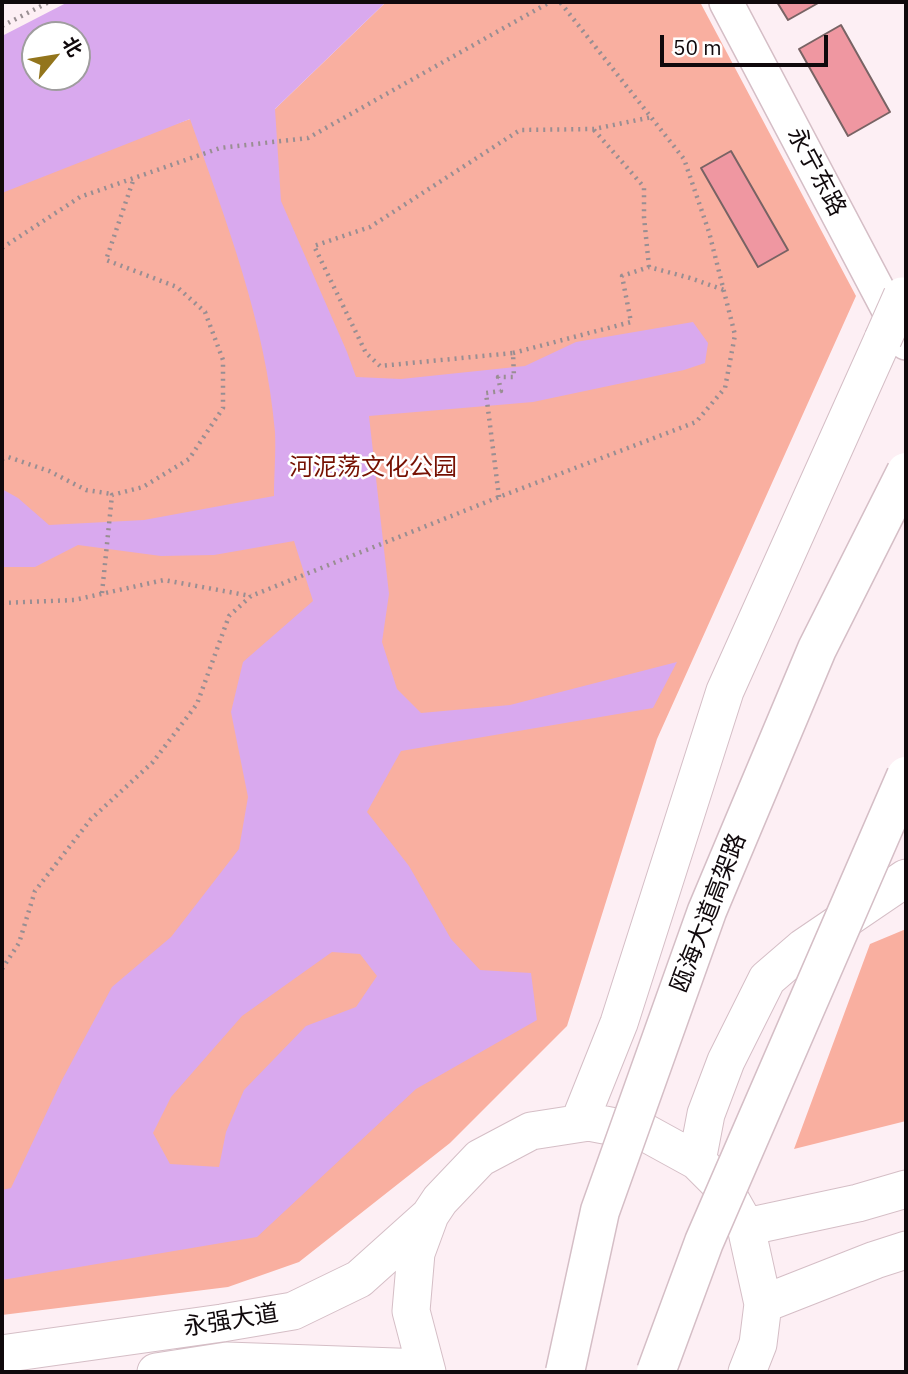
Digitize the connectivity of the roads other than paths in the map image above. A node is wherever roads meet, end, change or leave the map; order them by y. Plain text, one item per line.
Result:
1 (726, 2) edge
2 (904, 292) edge
3 (895, 341) edge
4 (906, 472) edge
5 (906, 776) edge
6 (906, 878) edge
7 (579, 1123) junction
8 (697, 1161) junction
9 (906, 1189) edge
10 (430, 1215) junction
11 (746, 1227) junction
12 (906, 1250) edge
13 (763, 1304) junction
14 (2, 1354) edge
15 (425, 1370) edge
16 (156, 1372) edge
17 (565, 1372) edge
18 (656, 1372) edge
19 (747, 1372) edge

1 - 3 street, 永宁东路
2 - 3 main road, bridge
3 - 7 main road
4 - 17 highway, 瓯海大道高架路, bridge
5 - 18 highway, bridge
6 - 8 main road
7 - 8 main road
7 - 10 main road
8 - 11 main road
9 - 11 main road
10 - 14 main road, 永强大道
10 - 15 main road
11 - 13 main road
12 - 13 main road
13 - 19 main road
15 - 16 main road, 永强大道

